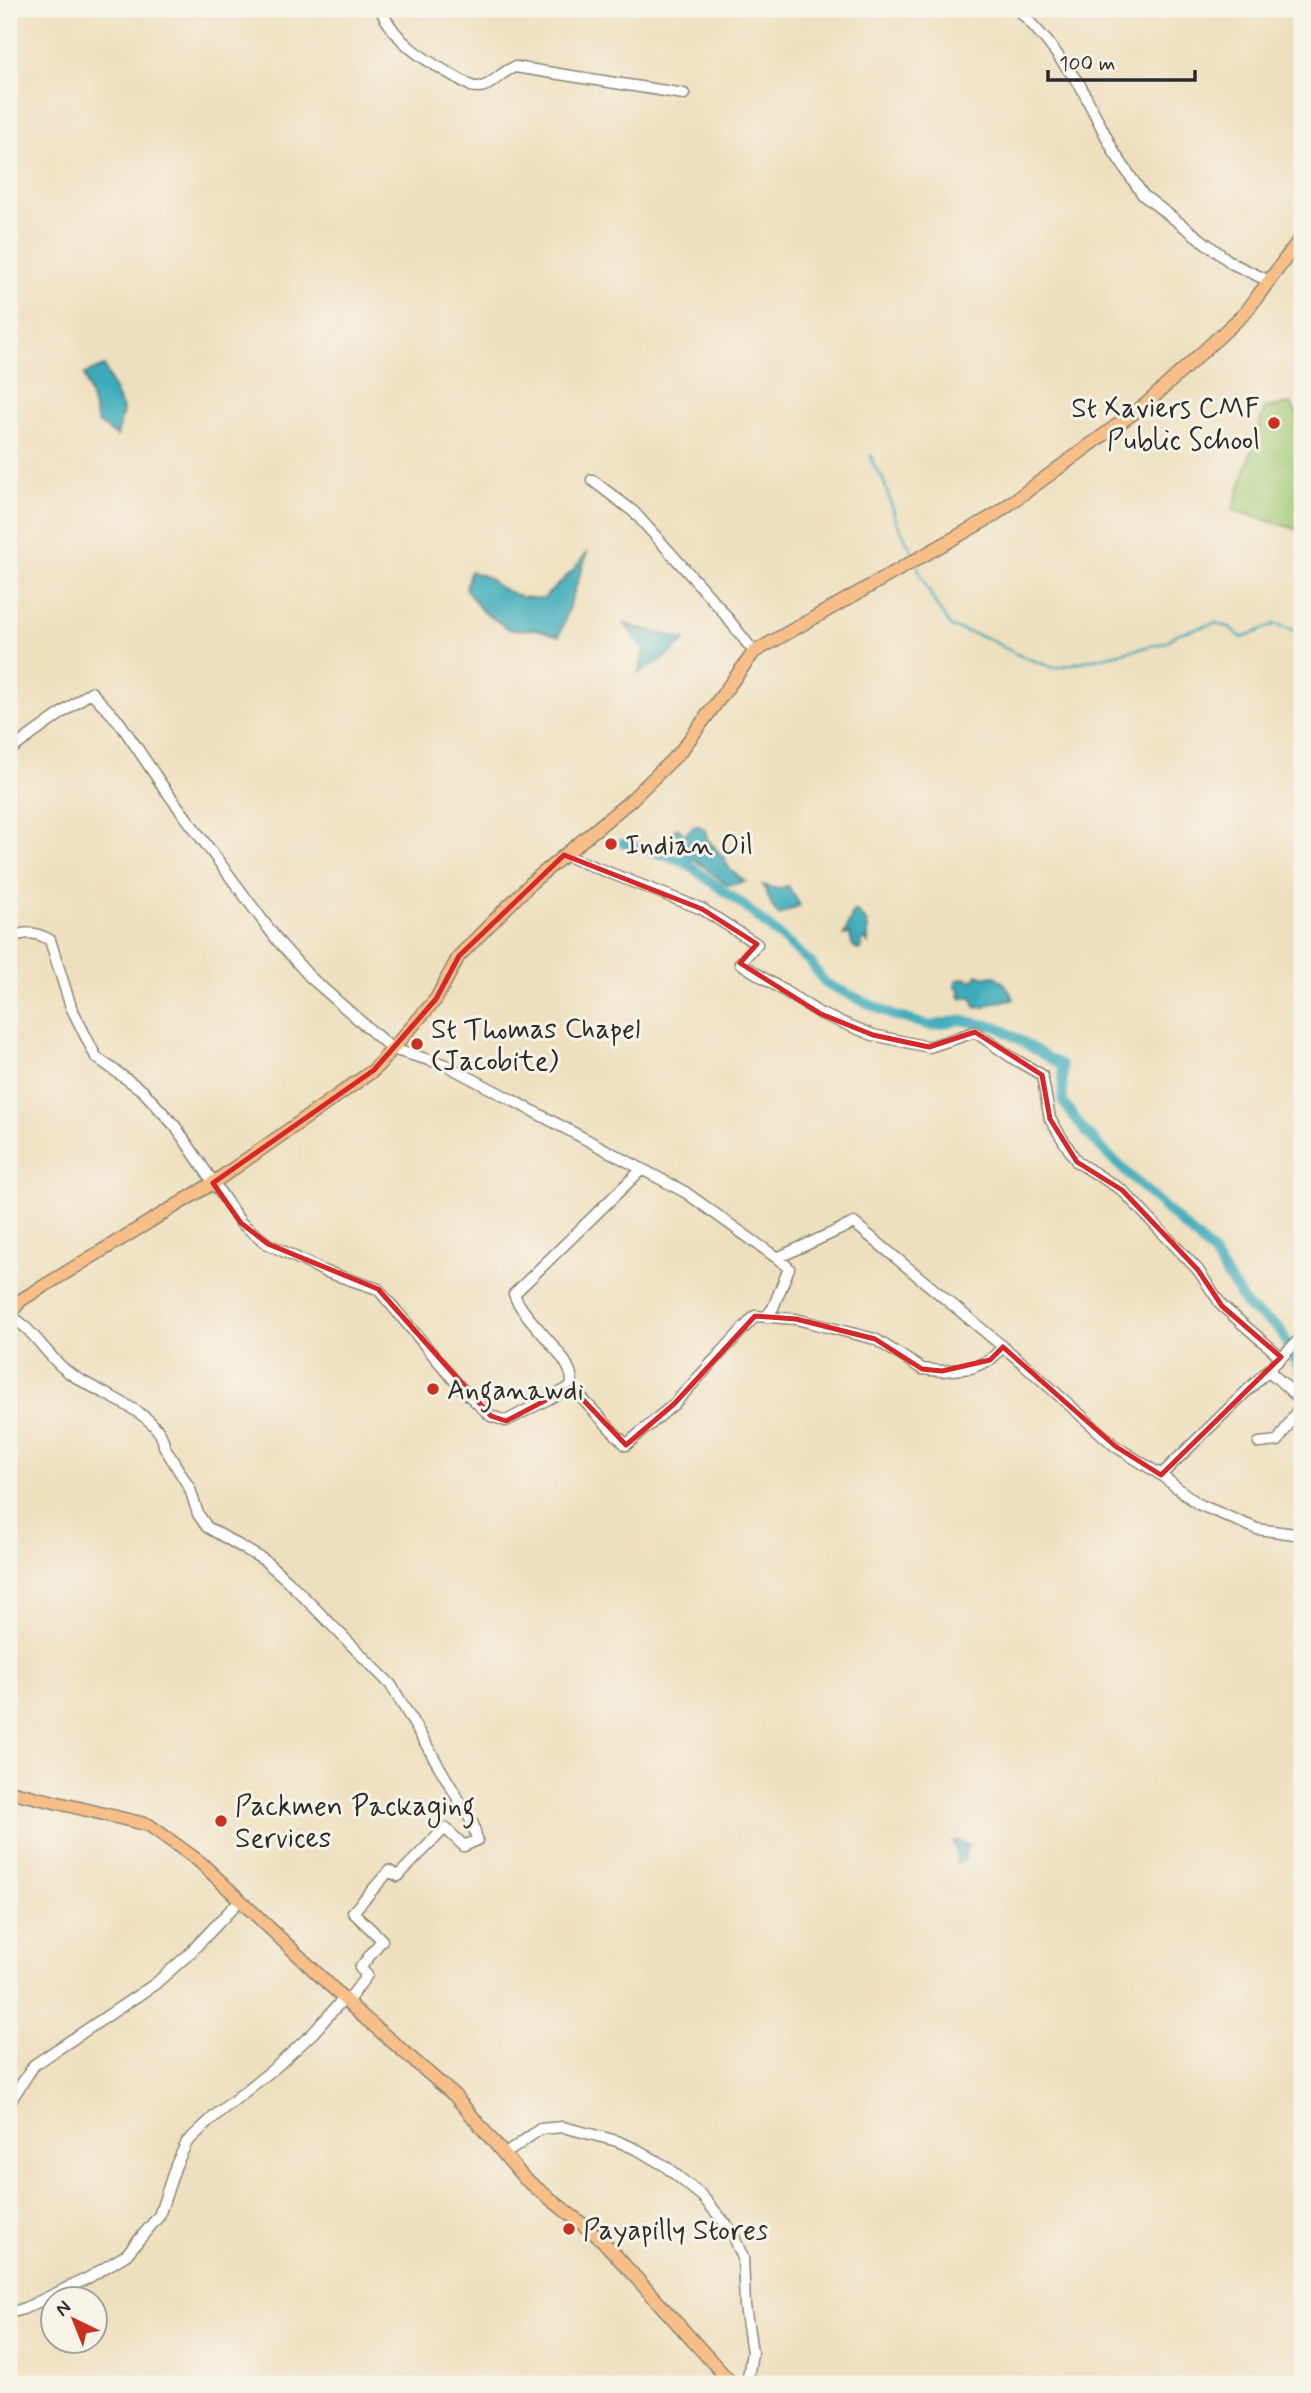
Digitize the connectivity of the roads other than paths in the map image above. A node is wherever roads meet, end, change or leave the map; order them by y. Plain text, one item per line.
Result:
1 (380, 9) edge
2 (1018, 9) edge
3 (684, 94) dead end
4 (1302, 236) edge
5 (1269, 281) junction
6 (592, 480) dead end
7 (754, 652) junction
8 (9, 751) edge
9 (564, 855) junction
10 (9, 938) edge
11 (392, 1049) junction
12 (642, 1169) junction
13 (213, 1183) junction
14 (777, 1258) junction
15 (9, 1315) edge
16 (766, 1317) junction
17 (1302, 1337) edge
18 (1003, 1347) junction
19 (1282, 1357) junction
20 (1268, 1370) junction
21 (571, 1387) junction
22 (1302, 1402) edge
23 (1259, 1443) dead end
24 (1157, 1472) junction
25 (1302, 1535) edge
26 (9, 1791) edge
27 (240, 1900) junction
28 (346, 2000) junction
29 (9, 2103) edge
30 (504, 2155) junction
31 (9, 2313) edge
32 (732, 2384) edge
33 (747, 2384) edge

1 - 3 street
2 - 5 street
4 - 5 main road
5 - 7 main road
6 - 7 street
7 - 9 main road
8 - 11 street
9 - 11 main road
9 - 19 street
10 - 13 street
11 - 12 street
11 - 13 main road
12 - 14 street
12 - 21 street
13 - 15 main road
13 - 21 street
14 - 16 street
14 - 18 street
15 - 28 street
16 - 18 street
16 - 21 street
17 - 19 street
18 - 24 street
19 - 20 street
20 - 22 street
20 - 24 street
22 - 23 street
24 - 25 street
26 - 27 main road
27 - 28 main road
27 - 29 street
28 - 30 main road
28 - 31 street
30 - 32 main road
30 - 33 street

